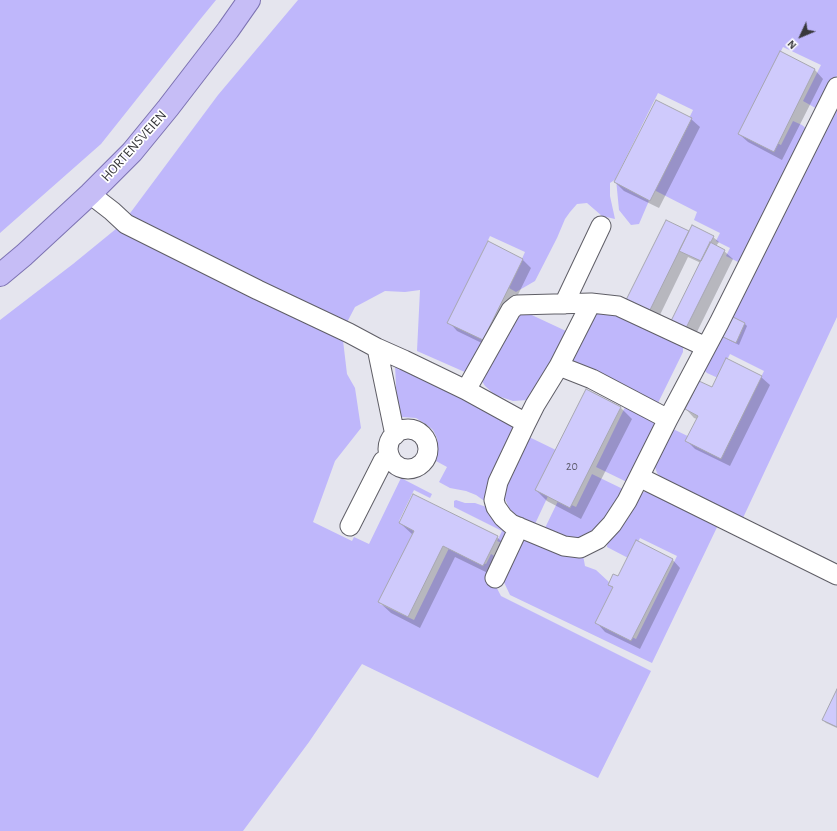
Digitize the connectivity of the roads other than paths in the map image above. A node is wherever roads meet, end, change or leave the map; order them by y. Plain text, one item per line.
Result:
1 (249, 0) edge
2 (837, 87) edge
3 (90, 194) junction
4 (601, 226) dead end
5 (0, 275) edge
6 (591, 303) junction
7 (564, 304) junction
8 (706, 347) junction
9 (377, 348) junction
10 (559, 366) junction
11 (466, 390) junction
12 (668, 419) junction
13 (526, 423) junction
14 (395, 435) junction
15 (390, 457) junction
16 (639, 477) junction
17 (350, 526) dead end
18 (519, 527) junction
19 (837, 575) edge
20 (495, 578) dead end

1 - 3 main road, HORTENSVEIEN
2 - 8 lane
3 - 5 main road, HORTENSVEIEN
3 - 9 lane
4 - 7 lane
6 - 7 lane
6 - 8 lane
6 - 10 lane
7 - 11 lane
8 - 12 lane
9 - 11 lane
9 - 14 lane
10 - 12 lane
10 - 13 lane
11 - 13 lane
12 - 16 lane
13 - 18 lane
14 - 15 lane
14 - 15 lane
15 - 17 lane
16 - 18 lane
16 - 19 lane
18 - 20 lane

